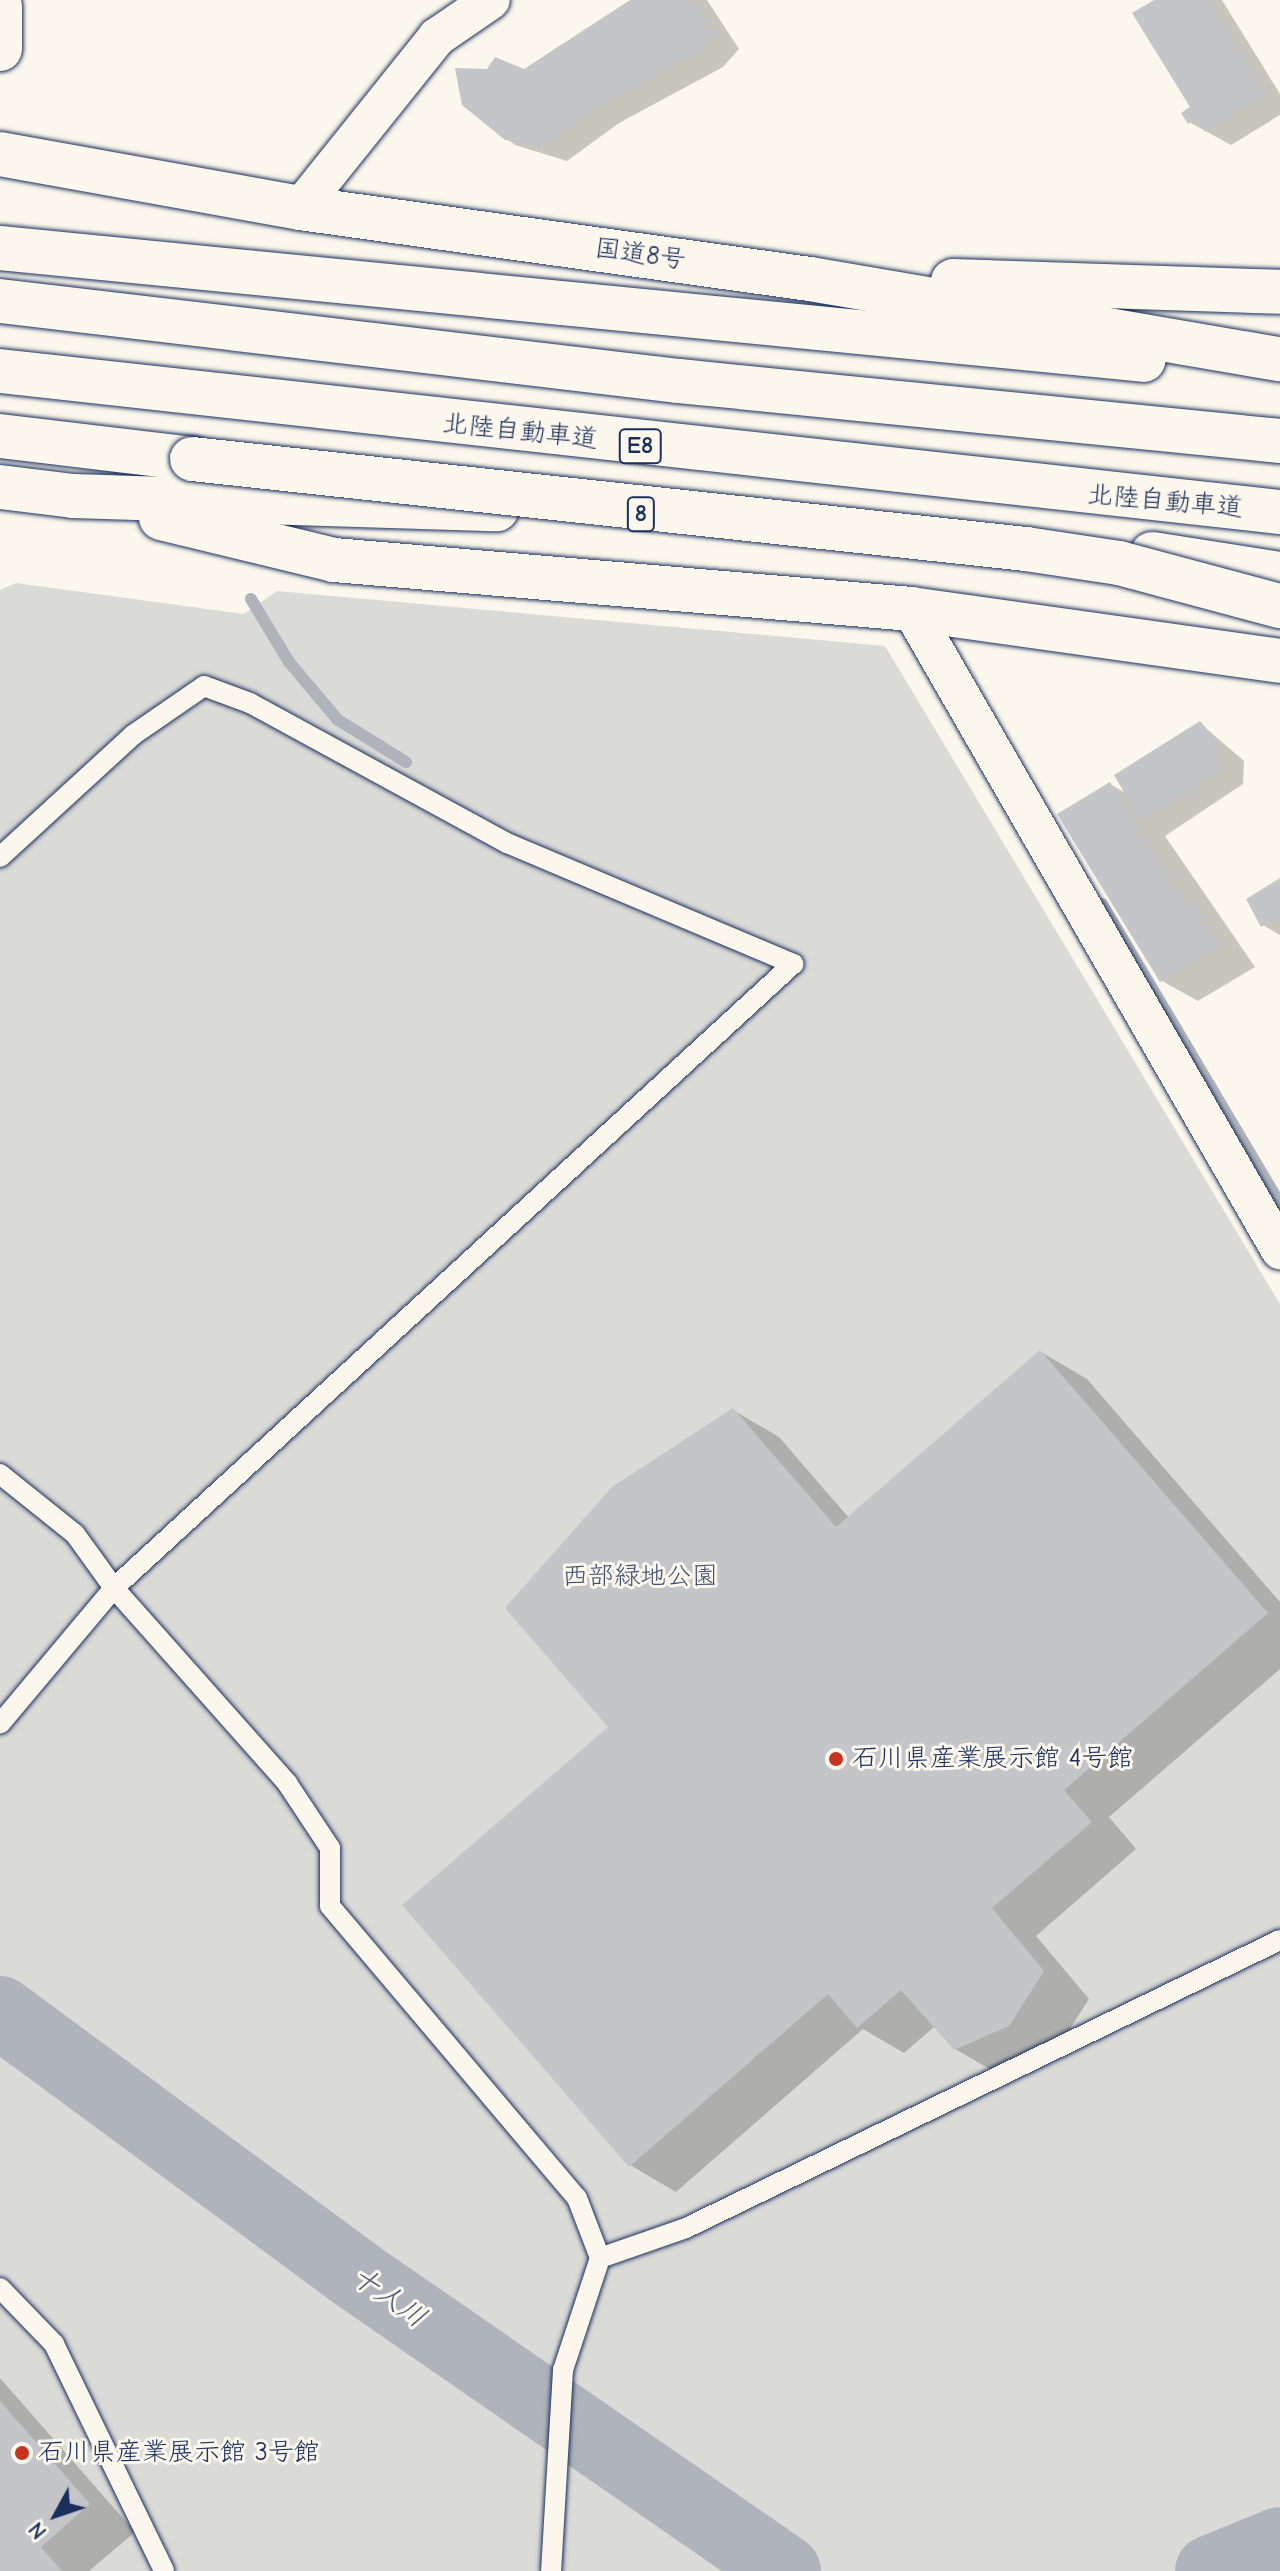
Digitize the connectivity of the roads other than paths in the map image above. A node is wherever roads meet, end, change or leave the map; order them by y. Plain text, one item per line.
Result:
1 (491, 0) edge
2 (0, 6) edge
3 (0, 49) edge
4 (0, 154) edge
5 (300, 208) junction
6 (0, 248) edge
7 (810, 279) junction
8 (1280, 292) edge
9 (0, 301) edge
10 (1280, 359) edge
11 (1280, 366) edge
12 (0, 371) edge
13 (0, 436) edge
14 (1280, 441) edge
15 (0, 487) edge
16 (73, 496) junction
17 (1280, 512) edge
18 (1280, 574) edge
19 (1280, 606) edge
20 (911, 609) junction
21 (1280, 661) edge
22 (0, 857) edge
23 (1280, 1250) edge
24 (0, 1474) edge
25 (114, 1588) junction
26 (0, 1724) edge
27 (1280, 1940) edge
28 (600, 2258) junction
29 (0, 2288) edge
30 (164, 2571) edge
31 (551, 2571) edge

1 - 5 street
2 - 3 main road
4 - 5 main road, 国道8号
5 - 7 main road, 国道8号
6 - 11 main road
7 - 8 main road
7 - 10 main road, 国道8号
9 - 14 main road
12 - 17 main road, 北陸自動車道 / E8
13 - 19 main road, bridge
15 - 16 main road, 8
16 - 18 main road, 8
16 - 20 main road
20 - 21 main road
20 - 23 street
22 - 25 lane
24 - 25 lane
25 - 26 lane
25 - 28 lane
27 - 28 lane
28 - 31 lane
29 - 30 lane

